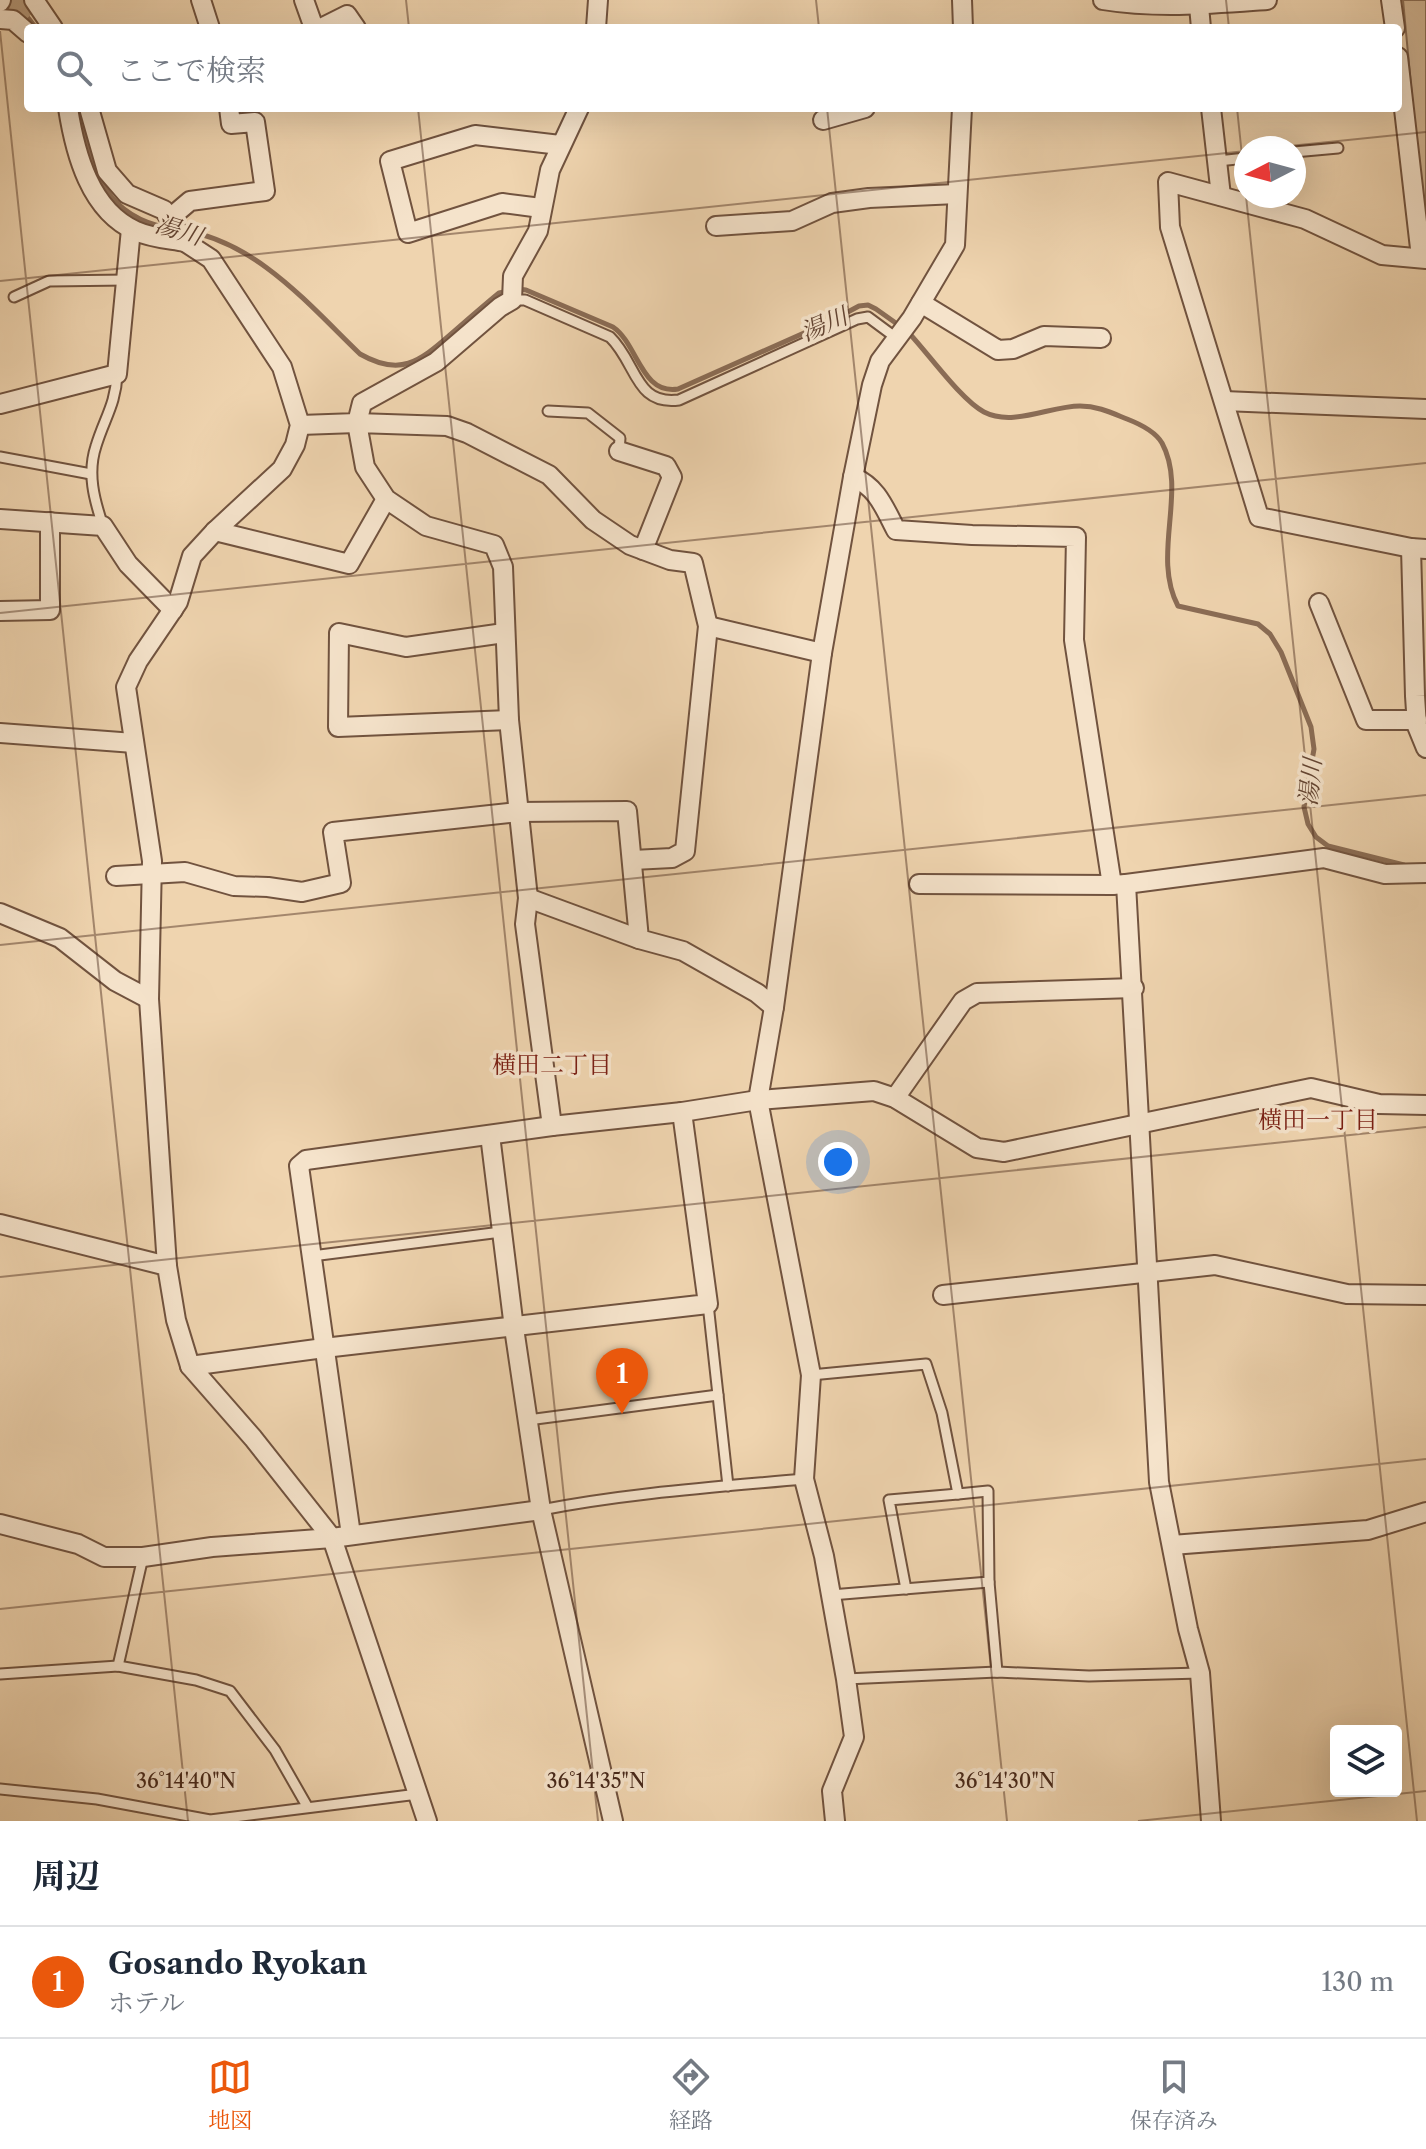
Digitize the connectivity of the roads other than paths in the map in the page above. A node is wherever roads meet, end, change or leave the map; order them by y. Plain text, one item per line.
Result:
1 (34, 0) edge
2 (201, 0) edge
3 (304, 0) edge
4 (598, 0) edge
5 (962, 0) edge
6 (1103, 0) edge
7 (1267, 0) edge
8 (1391, 0) edge
9 (1207, 3) edge
10 (0, 19) edge
11 (50, 24) edge
12 (209, 24) edge
13 (313, 24) edge
14 (329, 24) edge
15 (353, 24) edge
16 (596, 24) edge
17 (963, 24) edge
18 (1202, 24) edge
19 (1394, 24) edge
20 (24, 30) edge
21 (1402, 88) edge
22 (69, 112) edge
23 (90, 112) edge
24 (230, 112) edge
25 (577, 112) edge
26 (851, 112) edge
27 (962, 112) edge
28 (1212, 112) edge
29 (823, 120) dead end
30 (560, 145) junction
31 (1338, 148) dead end
32 (1306, 151) edge
33 (1234, 159) edge
34 (1218, 161) junction
35 (957, 194) junction
36 (1221, 196) junction
37 (541, 208) junction
38 (170, 218) junction
39 (716, 226) dead end
40 (131, 229) junction
41 (185, 242) junction
42 (1424, 258) edge
43 (127, 280) junction
44 (14, 297) dead end
45 (512, 300) junction
46 (921, 303) junction
47 (895, 337) junction
48 (1101, 338) dead end
49 (117, 374) junction
50 (1224, 401) junction
51 (0, 404) edge
52 (1426, 409) edge
53 (548, 411) dead end
54 (357, 423) junction
55 (300, 425) junction
56 (619, 451) joint
57 (0, 457) edge
58 (91, 474) junction
59 (853, 477) junction
60 (386, 499) junction
61 (0, 519) edge
62 (50, 522) junction
63 (103, 526) junction
64 (215, 531) junction
65 (1419, 548) edge
66 (643, 550) junction
67 (1319, 603) dead end
68 (173, 610) junction
69 (0, 611) edge
70 (708, 626) junction
71 (504, 633) junction
72 (822, 653) junction
73 (1419, 709) edge
74 (509, 720) junction
75 (0, 733) edge
76 (134, 743) junction
77 (1426, 748) edge
78 (518, 812) junction
79 (633, 860) junction
80 (152, 873) junction
81 (1426, 873) edge
82 (116, 876) dead end
83 (919, 884) dead end
84 (1119, 884) junction
85 (528, 898) junction
86 (0, 913) edge
87 (639, 939) junction
88 (1134, 988) junction
89 (149, 999) junction
90 (774, 1007) junction
91 (895, 1098) junction
92 (758, 1100) junction
93 (1426, 1105) edge
94 (682, 1112) junction
95 (1140, 1123) junction
96 (552, 1126) junction
97 (490, 1135) junction
98 (0, 1224) edge
99 (501, 1232) junction
100 (312, 1256) junction
101 (167, 1266) junction
102 (1147, 1273) junction
103 (943, 1295) dead end
104 (1426, 1295) edge
105 (708, 1304) junction
106 (514, 1328) junction
107 (324, 1348) junction
108 (190, 1366) junction
109 (811, 1375) junction
110 (718, 1395) junction
111 (528, 1420) junction
112 (804, 1479) junction
113 (728, 1486) junction
114 (958, 1494) junction
115 (541, 1510) junction
116 (1426, 1512) edge
117 (0, 1524) edge
118 (341, 1536) junction
119 (1172, 1545) junction
120 (143, 1557) junction
121 (989, 1582) junction
122 (906, 1589) junction
123 (831, 1595) junction
124 (118, 1666) junction
125 (997, 1672) junction
126 (1200, 1673) junction
127 (0, 1674) edge
128 (846, 1679) junction
129 (0, 1789) edge
130 (418, 1794) junction
131 (307, 1806) junction
132 (427, 1821) edge
133 (613, 1821) edge
134 (835, 1821) edge
135 (1211, 1821) edge

1 - 11 street
2 - 12 street
3 - 13 street
4 - 16 street
5 - 17 street
6 - 9 street
7 - 9 street
8 - 19 street
9 - 18 street
10 - 20 street
14 - 15 street
21 - 42 street
22 - 40 street
23 - 38 street
24 - 38 street
25 - 30 street
26 - 29 street
27 - 35 street
28 - 34 street
30 - 37 street
30 - 37 street
31 - 32 lane
33 - 34 lane
34 - 36 street
35 - 39 street
35 - 46 street
36 - 42 street
36 - 50 street
37 - 45 street
38 - 41 street
40 - 41 street
40 - 43 street
41 - 55 street
43 - 44 lane
43 - 49 street
45 - 47 lane
45 - 54 street
46 - 47 street
46 - 48 street
47 - 59 street
49 - 51 street
49 - 58 lane
50 - 52 street
50 - 65 street
53 - 56 lane
54 - 55 street
54 - 60 street
54 - 66 street
55 - 64 street
56 - 66 street
57 - 58 lane
58 - 63 lane
59 - 72 street
59 - 84 street
60 - 64 street
60 - 71 street
61 - 62 street
62 - 63 street
62 - 69 street
63 - 68 street
64 - 68 street
65 - 73 street
66 - 70 street
67 - 73 street
68 - 76 street
70 - 72 street
70 - 79 street
71 - 74 street
71 - 74 street
72 - 90 street
73 - 77 street
74 - 78 street
75 - 76 street
76 - 80 street
78 - 79 street
78 - 80 street
78 - 85 street
79 - 87 street
80 - 82 street
80 - 89 street
81 - 84 street
83 - 84 street
84 - 88 street
85 - 87 street
85 - 96 street
86 - 89 street
87 - 90 street
88 - 91 street
88 - 95 street
89 - 101 street
90 - 92 street
91 - 92 street
91 - 95 street
92 - 94 street
92 - 109 street
93 - 95 street
94 - 96 street
94 - 105 street
95 - 102 street
96 - 97 street
97 - 99 street
97 - 100 street
98 - 101 street
99 - 100 lane
99 - 106 street
100 - 107 street
101 - 108 street
102 - 103 street
102 - 104 street
102 - 119 street
105 - 106 street
105 - 110 lane
106 - 107 street
106 - 111 street
107 - 108 street
107 - 118 street
108 - 118 street
109 - 112 street
109 - 114 lane
110 - 111 lane
110 - 113 lane
111 - 115 street
112 - 113 lane
112 - 123 street
113 - 115 lane
114 - 121 lane
114 - 122 lane
115 - 118 street
115 - 133 street
116 - 119 street
117 - 120 street
118 - 120 street
118 - 130 street
119 - 126 street
120 - 124 lane
121 - 122 lane
121 - 125 lane
122 - 123 lane
123 - 128 street
124 - 127 lane
124 - 131 lane
125 - 126 lane
125 - 128 lane
126 - 135 street
128 - 134 street
129 - 131 lane
130 - 131 lane
130 - 132 street

